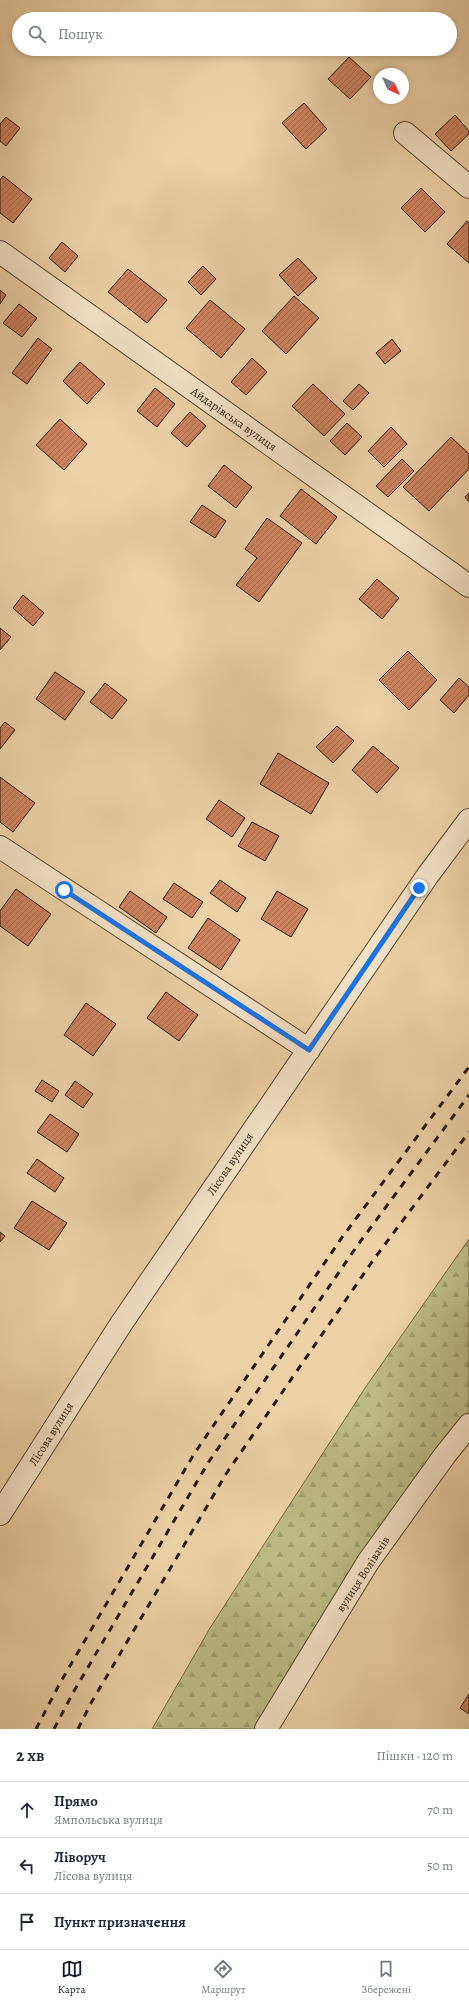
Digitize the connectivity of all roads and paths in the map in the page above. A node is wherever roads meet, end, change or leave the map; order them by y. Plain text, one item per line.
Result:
1 (405, 133) dead end
2 (469, 187) edge
3 (0, 252) edge
4 (469, 586) edge
5 (469, 820) edge
6 (0, 847) edge
7 (309, 1050) junction
8 (469, 1425) edge
9 (0, 1514) edge
10 (266, 1729) edge

1 - 2 street
3 - 4 street, Айдарівська вулиця
5 - 7 street, Лісова вулиця
6 - 7 street
7 - 9 street, Лісова вулиця
8 - 10 street, вулиця Волівачів

